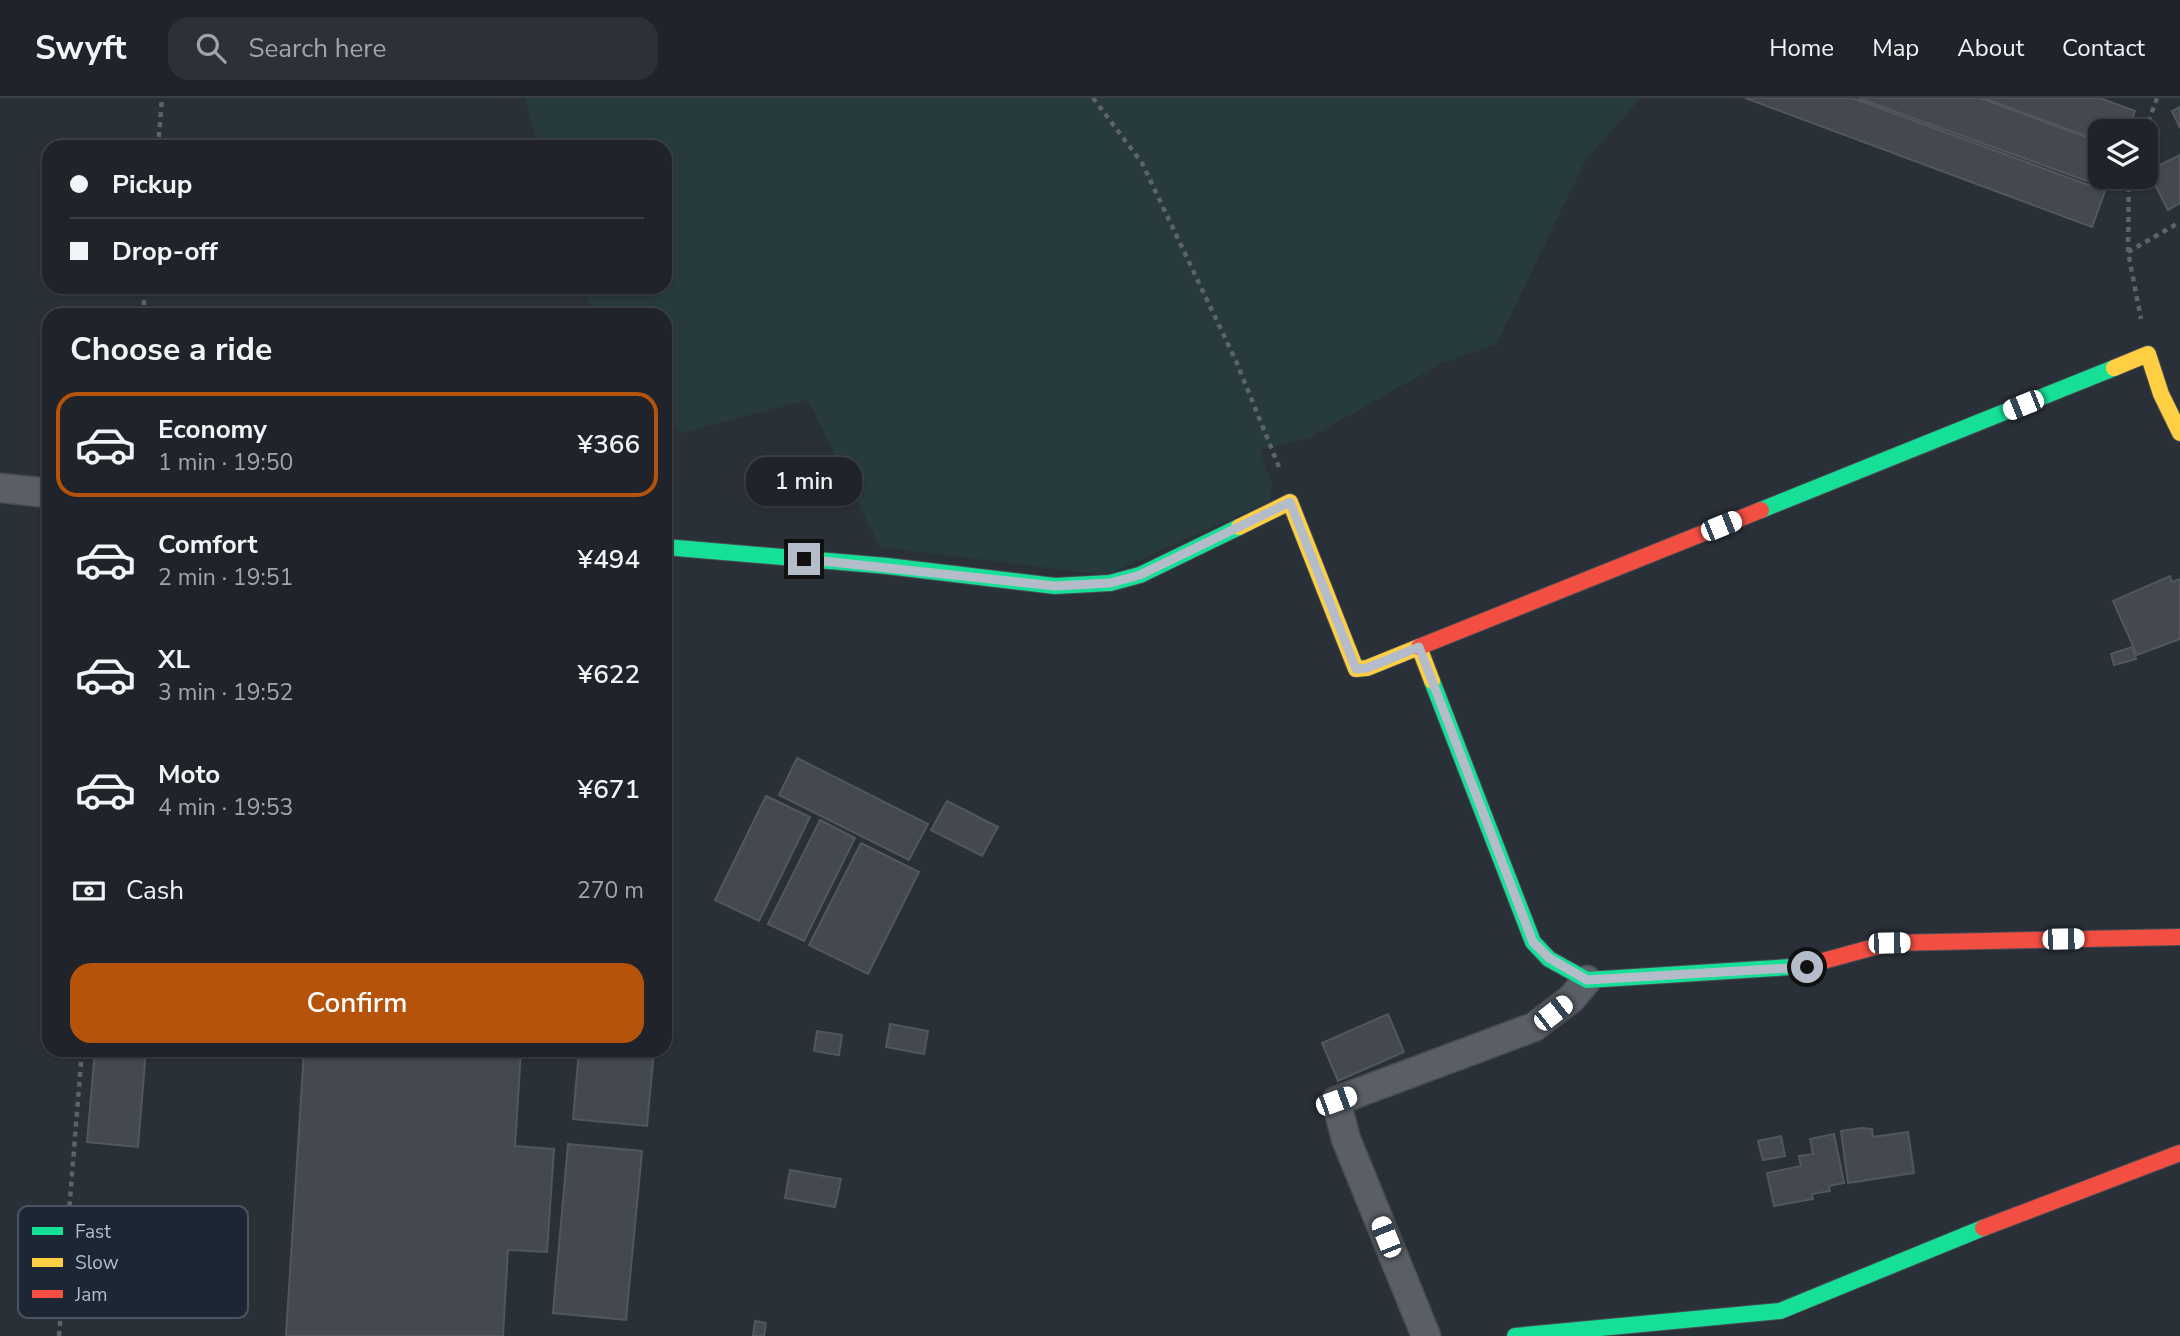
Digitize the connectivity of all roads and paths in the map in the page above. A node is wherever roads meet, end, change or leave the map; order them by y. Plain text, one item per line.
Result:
1 (162, 98) edge
2 (1093, 98) edge
3 (2157, 98) edge
4 (2149, 119) edge
5 (159, 140) edge
6 (2129, 189) edge
7 (2180, 222) edge
8 (2128, 252) junction
9 (2148, 354) junction
10 (2180, 433) edge
11 (0, 488) edge
12 (42, 492) edge
13 (1290, 502) junction
14 (672, 548) edge
15 (1419, 647) junction
16 (2180, 937) edge
17 (1587, 980) junction
18 (81, 1057) edge
19 (2180, 1153) edge
20 (69, 1206) edge
21 (60, 1318) edge
22 (59, 1336) edge
23 (1426, 1336) edge
24 (1515, 1336) edge

1 - 5 path
2 - 13 path
3 - 4 path
6 - 8 path
7 - 8 path
8 - 9 path
9 - 10 street
9 - 15 street
11 - 12 street
13 - 14 street
13 - 15 street
15 - 17 street
16 - 17 street
17 - 23 street
18 - 20 path
19 - 24 street
21 - 22 path

